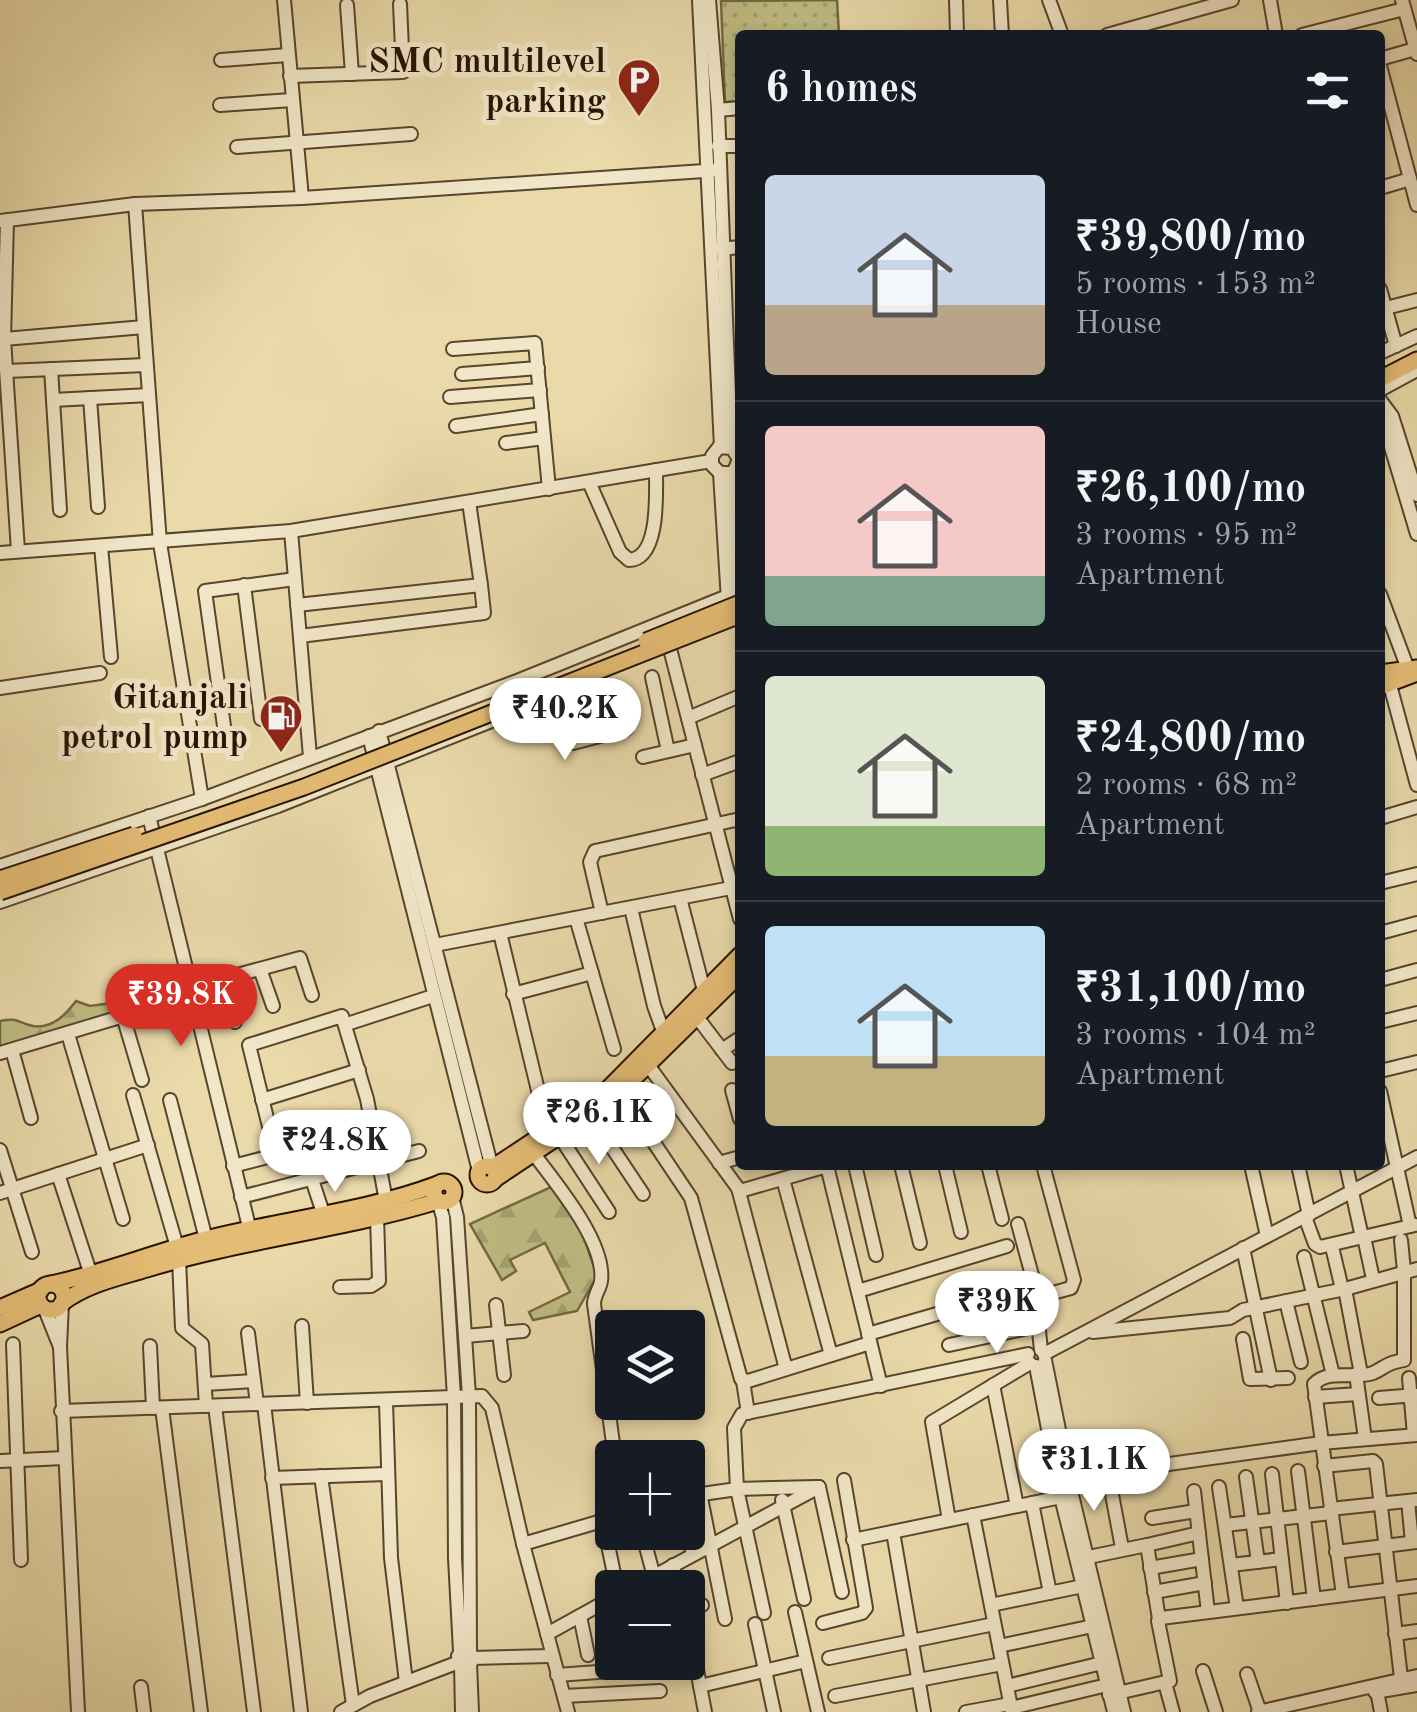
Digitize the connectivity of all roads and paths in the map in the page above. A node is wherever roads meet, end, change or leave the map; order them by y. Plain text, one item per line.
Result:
1 (284, 0) edge
2 (699, 0) edge
3 (709, 0) edge
4 (956, 0) edge
5 (1000, 0) edge
6 (1049, 0) edge
7 (1232, 0) edge
8 (1270, 0) edge
9 (400, 4) dead end
10 (1403, 4) edge
11 (347, 6) dead end
12 (957, 30) edge
13 (1002, 30) edge
14 (1060, 30) edge
15 (1124, 30) edge
16 (1275, 30) edge
17 (1318, 30) edge
18 (1416, 52) edge
19 (288, 55) junction
20 (221, 60) dead end
21 (1385, 61) edge
22 (352, 74) junction
23 (290, 76) junction
24 (1385, 82) edge
25 (292, 100) junction
26 (220, 105) dead end
27 (735, 108) edge
28 (718, 110) junction
29 (411, 134) dead end
30 (297, 143) junction
31 (718, 146) junction
32 (735, 146) edge
33 (237, 147) dead end
34 (712, 170) junction
35 (1410, 180) junction
36 (1385, 187) edge
37 (302, 198) junction
38 (135, 204) junction
39 (1417, 206) edge
40 (4, 220) edge
41 (735, 248) edge
42 (721, 249) junction
43 (1417, 300) edge
44 (1385, 305) edge
45 (1386, 308) junction
46 (144, 327) junction
47 (1417, 336) edge
48 (4, 339) junction
49 (1396, 346) junction
50 (1417, 348) edge
51 (453, 349) dead end
52 (733, 352) edge
53 (1385, 352) edge
54 (1417, 360) edge
55 (146, 365) junction
56 (1385, 365) edge
57 (538, 368) junction
58 (51, 369) junction
59 (6, 370) junction
60 (1417, 370) edge
61 (462, 374) dead end
62 (1385, 376) edge
63 (1385, 387) edge
64 (540, 390) junction
65 (149, 395) junction
66 (90, 398) junction
67 (450, 398) dead end
68 (53, 400) junction
69 (1385, 407) edge
70 (542, 414) junction
71 (456, 426) dead end
72 (544, 438) junction
73 (506, 443) dead end
74 (1385, 451) edge
75 (733, 453) edge
76 (735, 467) edge
77 (721, 469) junction
78 (656, 470) junction
79 (589, 482) junction
80 (550, 489) junction
81 (1417, 496) edge
82 (468, 502) junction
83 (98, 507) dead end
84 (60, 510) dead end
85 (291, 531) junction
86 (1417, 534) edge
87 (735, 537) edge
88 (160, 543) junction
89 (101, 546) junction
90 (18, 552) junction
91 (0, 553) edge
92 (726, 567) junction
93 (295, 579) junction
94 (244, 585) junction
95 (481, 585) junction
96 (735, 592) edge
97 (735, 597) edge
98 (735, 598) edge
99 (708, 604) junction
100 (297, 605) junction
101 (1385, 605) edge
102 (735, 622) edge
103 (735, 622) edge
104 (300, 636) junction
105 (670, 649) junction
106 (111, 657) dead end
107 (1414, 670) edge
108 (100, 674) dead end
109 (652, 677) dead end
110 (1385, 681) edge
111 (0, 688) edge
112 (1385, 688) edge
113 (556, 695) junction
114 (735, 698) edge
115 (688, 718) junction
116 (260, 719) dead end
117 (626, 729) dead end
118 (224, 733) dead end
119 (374, 733) junction
120 (695, 745) junction
121 (668, 751) junction
122 (643, 756) dead end
123 (310, 757) junction
124 (735, 763) edge
125 (383, 766) junction
126 (702, 775) junction
127 (1417, 785) edge
128 (202, 799) junction
129 (1417, 807) edge
130 (149, 816) junction
131 (1385, 817) edge
132 (735, 820) edge
133 (715, 824) junction
134 (158, 846) junction
135 (0, 866) edge
136 (1417, 874) edge
137 (0, 879) edge
138 (1385, 882) edge
139 (733, 883) edge
140 (0, 892) edge
141 (680, 898) junction
142 (0, 902) edge
143 (632, 908) junction
144 (602, 913) junction
145 (576, 918) junction
146 (1417, 925) edge
147 (1385, 932) edge
148 (500, 933) junction
149 (435, 945) junction
150 (735, 960) edge
151 (260, 968) junction
152 (1417, 970) edge
153 (592, 973) junction
154 (1385, 979) edge
155 (735, 980) edge
156 (226, 991) junction
157 (704, 992) junction
158 (513, 994) junction
159 (312, 996) dead end
160 (433, 996) junction
161 (191, 998) junction
162 (272, 1006) dead end
163 (123, 1016) junction
164 (697, 1017) junction
165 (1416, 1019) edge
166 (236, 1022) dead end
167 (1385, 1022) edge
168 (347, 1024) junction
169 (663, 1031) junction
170 (68, 1034) junction
171 (735, 1041) edge
172 (614, 1049) dead end
173 (722, 1050) junction
174 (6, 1052) edge
175 (1417, 1062) edge
176 (732, 1063) dead end
177 (648, 1064) junction
178 (1385, 1069) edge
179 (360, 1070) junction
180 (142, 1080) dead end
181 (732, 1090) dead end
182 (620, 1092) junction
183 (133, 1095) dead end
184 (170, 1100) dead end
185 (262, 1100) junction
186 (735, 1101) edge
187 (1385, 1114) edge
188 (591, 1116) junction
189 (32, 1118) dead end
190 (373, 1130) junction
191 (553, 1137) junction
192 (148, 1146) junction
193 (302, 1148) junction
194 (0, 1150) edge
195 (419, 1151) dead end
196 (534, 1154) junction
197 (276, 1155) junction
198 (1417, 1157) edge
199 (735, 1158) edge
200 (105, 1159) junction
201 (379, 1161) junction
202 (720, 1163) junction
203 (233, 1166) junction
204 (1396, 1168) junction
205 (812, 1170) edge
206 (828, 1170) edge
207 (855, 1170) edge
208 (902, 1170) edge
209 (946, 1170) edge
210 (989, 1170) edge
211 (1044, 1170) edge
212 (1252, 1170) edge
213 (1299, 1170) edge
214 (1347, 1170) edge
215 (58, 1174) junction
216 (487, 1175) junction
217 (783, 1178) junction
218 (312, 1179) junction
219 (738, 1188) junction
220 (6, 1191) edge
221 (443, 1191) junction
222 (1352, 1192) junction
223 (643, 1194) dead end
224 (241, 1197) junction
225 (386, 1201) junction
226 (608, 1212) dead end
227 (324, 1216) junction
228 (377, 1216) junction
229 (1307, 1216) junction
230 (1002, 1219) dead end
231 (123, 1220) dead end
232 (1018, 1224) dead end
233 (1413, 1226) edge
234 (961, 1232) dead end
235 (251, 1235) junction
236 (1267, 1236) junction
237 (1363, 1237) junction
238 (1401, 1240) dead end
239 (920, 1243) dead end
240 (207, 1244) junction
241 (1007, 1246) dead end
242 (1243, 1248) junction
243 (1333, 1251) dead end
244 (32, 1252) dead end
245 (178, 1253) junction
246 (876, 1255) dead end
247 (1304, 1257) dead end
248 (1411, 1270) edge
249 (91, 1275) junction
250 (1373, 1280) junction
251 (340, 1287) dead end
252 (1343, 1289) junction
253 (858, 1290) junction
254 (1016, 1291) dead end
255 (1314, 1295) junction
256 (44, 1296) junction
257 (1038, 1297) junction
258 (1286, 1301) junction
259 (62, 1303) junction
260 (496, 1305) dead end
261 (1256, 1307) junction
262 (0, 1308) edge
263 (0, 1324) edge
264 (302, 1326) dead end
265 (1037, 1326) junction
266 (523, 1331) dead end
267 (248, 1333) dead end
268 (500, 1333) junction
269 (1084, 1333) junction
270 (464, 1336) junction
271 (869, 1338) junction
272 (1243, 1339) dead end
273 (13, 1344) dead end
274 (949, 1345) dead end
275 (150, 1346) dead end
276 (60, 1347) junction
277 (831, 1355) junction
278 (1037, 1358) junction
279 (1300, 1362) dead end
280 (786, 1369) junction
281 (1358, 1374) junction
282 (504, 1375) dead end
283 (1333, 1376) junction
284 (1288, 1378) dead end
285 (1409, 1378) dead end
286 (744, 1380) junction
287 (1271, 1380) junction
288 (254, 1381) junction
289 (205, 1384) junction
290 (993, 1385) junction
291 (881, 1386) junction
292 (1358, 1394) junction
293 (1414, 1395) edge
294 (461, 1396) junction
295 (1315, 1397) junction
296 (1379, 1398) dead end
297 (386, 1402) junction
298 (307, 1403) junction
299 (260, 1404) junction
300 (211, 1406) junction
301 (158, 1408) junction
302 (61, 1411) junction
303 (748, 1413) junction
304 (1416, 1435) edge
305 (1364, 1439) junction
306 (612, 1440) edge
307 (1321, 1443) junction
308 (64, 1458) junction
309 (19, 1460) junction
310 (0, 1461) edge
311 (1324, 1466) junction
312 (1298, 1471) dead end
313 (1108, 1472) junction
314 (386, 1474) junction
315 (1272, 1474) dead end
316 (321, 1476) junction
317 (1246, 1477) dead end
318 (272, 1478) junction
319 (1068, 1478) junction
320 (844, 1480) dead end
321 (819, 1487) junction
322 (1219, 1487) dead end
323 (780, 1488) junction
324 (737, 1489) junction
325 (1194, 1492) dead end
326 (705, 1493) edge
327 (1066, 1496) junction
328 (1412, 1500) edge
329 (1032, 1503) junction
330 (1381, 1504) junction
331 (784, 1505) junction
332 (1017, 1506) junction
333 (1196, 1511) junction
334 (1331, 1511) junction
335 (973, 1516) junction
336 (1304, 1516) junction
337 (1152, 1518) dead end
338 (1278, 1519) junction
339 (949, 1520) junction
340 (1252, 1522) junction
341 (595, 1524) edge
342 (745, 1525) junction
343 (1225, 1525) junction
344 (705, 1529) edge
345 (893, 1532) junction
346 (1199, 1534) junction
347 (853, 1540) junction
348 (1415, 1542) edge
349 (523, 1544) junction
350 (710, 1545) junction
351 (1147, 1545) junction
352 (1386, 1546) junction
353 (1122, 1548) junction
354 (692, 1550) edge
355 (1336, 1552) junction
356 (693, 1554) junction
357 (1081, 1558) junction
358 (1202, 1559) junction
359 (1282, 1559) junction
360 (21, 1560) dead end
361 (1258, 1562) junction
362 (673, 1565) junction
363 (1231, 1566) junction
364 (1150, 1568) junction
365 (668, 1570) edge
366 (674, 1570) edge
367 (1205, 1583) junction
368 (1083, 1586) junction
369 (1417, 1586) edge
370 (1390, 1589) junction
371 (842, 1592) dead end
372 (1154, 1592) junction
373 (1050, 1593) junction
374 (1342, 1596) junction
375 (804, 1598) dead end
376 (1314, 1599) junction
377 (1288, 1603) junction
378 (991, 1605) junction
379 (595, 1608) edge
380 (1237, 1608) junction
381 (795, 1612) dead end
382 (1208, 1612) junction
383 (580, 1616) junction
384 (725, 1619) dead end
385 (1159, 1619) junction
386 (823, 1622) dead end
387 (994, 1624) junction
388 (1092, 1626) junction
389 (1417, 1631) edge
390 (547, 1634) junction
391 (1396, 1634) junction
392 (911, 1639) junction
393 (999, 1646) junction
394 (551, 1656) junction
395 (588, 1656) dead end
396 (465, 1658) junction
397 (829, 1658) dead end
398 (806, 1661) junction
399 (1102, 1662) junction
400 (1002, 1664) junction
401 (765, 1671) junction
402 (1203, 1671) dead end
403 (595, 1672) edge
404 (558, 1674) junction
405 (1247, 1674) dead end
406 (1417, 1676) edge
407 (1400, 1678) junction
408 (918, 1679) junction
409 (699, 1680) edge
410 (406, 1682) junction
411 (1165, 1683) junction
412 (1417, 1685) edge
413 (700, 1686) junction
414 (1006, 1686) junction
415 (141, 1687) dead end
416 (660, 1691) dead end
417 (1112, 1691) junction
418 (1377, 1692) junction
419 (564, 1696) junction
420 (835, 1696) dead end
421 (1011, 1708) edge
422 (347, 1709) edge
423 (78, 1712) edge
424 (144, 1712) edge
425 (202, 1712) edge
426 (254, 1712) edge
427 (301, 1712) edge
428 (462, 1712) edge
429 (472, 1712) edge
430 (568, 1712) edge
431 (705, 1712) edge
432 (774, 1712) edge
433 (818, 1712) edge
434 (924, 1712) edge
435 (966, 1712) edge
436 (1114, 1712) edge
437 (1124, 1712) edge
438 (1173, 1712) edge
439 (1216, 1712) edge
440 (1259, 1712) edge
441 (1296, 1712) edge
442 (1380, 1712) edge

1 - 19 street
2 - 34 street
3 - 28 street
4 - 12 street
5 - 13 street
6 - 14 street
7 - 15 street
8 - 16 street
9 - 22 street
10 - 17 street
10 - 18 street
11 - 22 street
18 - 21 street
19 - 20 street
19 - 23 street
22 - 23 street
23 - 25 street
24 - 35 street
25 - 26 street
25 - 30 street
27 - 28 street
28 - 31 street
29 - 30 street
30 - 33 street
30 - 37 street
31 - 32 street
31 - 34 street
34 - 37 street
34 - 42 street
34 - 75 street
35 - 36 street
35 - 39 street
37 - 38 street
38 - 40 street
38 - 46 street
40 - 48 street
41 - 42 street
42 - 52 street
43 - 45 street
44 - 45 street
45 - 49 street
46 - 48 street
46 - 55 street
47 - 49 street
48 - 59 street
49 - 53 street
50 - 56 main road
51 - 57 street
52 - 75 street
54 - 62 main road
55 - 58 street
55 - 65 street
57 - 61 street
57 - 64 street
58 - 59 street
58 - 68 street
59 - 90 street
60 - 63 street
64 - 67 street
64 - 70 street
65 - 66 street
65 - 88 street
66 - 68 street
66 - 83 street
68 - 84 street
69 - 81 street
70 - 71 street
70 - 72 street
72 - 73 street
72 - 80 street
74 - 86 street
75 - 77 street
76 - 77 street
77 - 78 street
77 - 87 street
77 - 92 street
78 - 79 street
78 - 79 street
79 - 80 street
80 - 82 street
82 - 85 street
82 - 95 street
85 - 88 street
85 - 93 street
88 - 89 street
88 - 128 street
89 - 90 street
89 - 106 street
90 - 91 street
92 - 96 street
92 - 99 street
93 - 94 street
93 - 100 street
94 - 116 street
94 - 118 street
95 - 100 street
95 - 104 street
97 - 99 street
98 - 137 main road, bridge
99 - 119 street
100 - 104 street
101 - 107 street
102 - 105 street
103 - 140 main road, bridge
104 - 123 street
105 - 113 street
105 - 115 street
107 - 110 main road
108 - 111 street
109 - 121 street
112 - 127 street
113 - 117 street
113 - 125 street
114 - 115 street
115 - 120 street
119 - 123 street
119 - 125 street
120 - 121 street
120 - 126 street
121 - 122 street
123 - 128 street
124 - 126 street
125 - 134 street
125 - 149 street
125 - 160 street
126 - 133 street
128 - 130 street
129 - 131 street
130 - 134 street
130 - 135 street
132 - 133 street
133 - 139 street
133 - 144 street
134 - 142 street
134 - 161 street
136 - 138 street
139 - 141 street
141 - 143 street
141 - 157 street
143 - 144 street
143 - 169 street
144 - 145 street
145 - 148 street
145 - 153 street
146 - 147 street
148 - 149 street
148 - 158 street
149 - 216 street
150 - 157 main road
151 - 156 street
151 - 159 street
151 - 162 street
152 - 154 street
153 - 158 street
153 - 172 street
155 - 164 main road
156 - 161 street
156 - 166 street
157 - 169 main road
158 - 191 street
160 - 168 street
160 - 216 street
161 - 163 street
161 - 203 street
163 - 170 street
163 - 180 street
164 - 173 street
164 - 177 main road
165 - 167 street
168 - 179 street
168 - 185 street
169 - 191 main road
170 - 174 street
170 - 200 street
171 - 173 street
173 - 176 street
174 - 189 street
175 - 178 street
177 - 182 main road
177 - 202 street
179 - 185 street
179 - 190 street
181 - 186 street
182 - 188 main road
182 - 286 street
183 - 192 street
184 - 240 street
185 - 197 street
187 - 204 street
188 - 191 main road
188 - 223 street
190 - 193 street
190 - 201 street
191 - 196 main road
191 - 216 main road
191 - 226 street
192 - 200 street
192 - 245 street
193 - 197 street
193 - 218 street
194 - 220 street
195 - 201 street
196 - 216 main road
196 - 306 street
197 - 203 street
198 - 204 street
199 - 202 street
200 - 215 street
200 - 231 street
201 - 218 street
201 - 225 street
202 - 219 street
203 - 224 street
204 - 222 street
204 - 233 street
205 - 217 street
206 - 253 street
207 - 246 street
208 - 239 street
209 - 234 street
210 - 230 street
211 - 257 street
212 - 236 street
213 - 229 street
214 - 222 street
215 - 220 street
215 - 249 street
216 - 221 main road
217 - 219 street
217 - 277 street
218 - 224 street
218 - 227 street
219 - 280 street
220 - 244 street
221 - 225 main road
221 - 228 main road
221 - 270 street
221 - 294 street
222 - 229 street
222 - 237 street
224 - 235 street
225 - 227 main road
227 - 235 main road
228 - 235 main road
228 - 251 street
229 - 236 street
229 - 237 street
232 - 257 street
233 - 237 street
235 - 240 main road
236 - 242 street
237 - 250 street
238 - 248 street
240 - 245 main road
241 - 253 street
242 - 261 street
242 - 269 street
243 - 252 street
245 - 249 main road
245 - 259 main road
245 - 289 street
247 - 255 street
248 - 250 street
248 - 281 street
249 - 256 main road
250 - 252 street
252 - 255 street
252 - 281 street
253 - 271 street
254 - 271 street
255 - 258 street
255 - 283 street
256 - 259 main road
256 - 262 main road
256 - 263 main road
256 - 276 street
257 - 265 street
258 - 261 street
258 - 279 street
259 - 276 street
260 - 268 street
261 - 269 street
261 - 287 street
264 - 298 street
265 - 274 street
265 - 278 street
266 - 268 street
267 - 288 street
268 - 270 street
268 - 282 street
269 - 278 street
270 - 294 street
271 - 277 street
271 - 291 street
272 - 287 street
273 - 309 street
275 - 301 street
276 - 302 street
277 - 280 street
278 - 290 street
278 - 291 street
278 - 319 street
278 - 327 street
280 - 286 street
281 - 283 street
281 - 292 street
283 - 295 street
284 - 287 street
285 - 293 street
286 - 303 street
288 - 289 street
288 - 299 street
289 - 300 street
290 - 332 street
290 - 339 street
291 - 303 street
292 - 295 street
292 - 305 street
293 - 296 street
293 - 304 street
294 - 297 street
294 - 349 street
294 - 396 street
295 - 307 street
297 - 298 street
297 - 314 street
298 - 299 street
299 - 300 street
299 - 318 street
300 - 301 street
300 - 426 street
301 - 302 street
301 - 425 street
302 - 308 street
303 - 324 street
304 - 305 street
305 - 307 street
307 - 311 street
307 - 313 street
308 - 309 street
308 - 423 street
309 - 310 street
309 - 360 street
311 - 330 street
311 - 334 street
312 - 336 street
313 - 319 street
313 - 353 street
314 - 316 street
314 - 410 street
315 - 338 street
316 - 318 street
316 - 422 street
317 - 340 street
318 - 427 street
319 - 327 street
320 - 347 street
321 - 323 street
321 - 331 street
321 - 371 street
322 - 343 street
323 - 324 street
323 - 331 street
324 - 326 street
324 - 342 street
325 - 333 street
327 - 329 street
327 - 357 street
328 - 330 street
328 - 348 street
329 - 332 street
329 - 373 street
330 - 334 street
330 - 352 street
331 - 342 street
331 - 375 street
332 - 335 street
333 - 337 street
333 - 346 street
334 - 336 street
334 - 355 street
335 - 339 street
335 - 378 street
336 - 338 street
336 - 376 street
338 - 340 street
338 - 359 street
339 - 345 street
340 - 343 street
340 - 361 street
341 - 349 street
342 - 350 street
342 - 401 street
343 - 363 street
344 - 350 street
345 - 347 street
345 - 392 street
346 - 351 street
346 - 358 street
347 - 386 street
348 - 352 street
349 - 390 street
350 - 356 street
350 - 384 street
351 - 353 street
351 - 364 street
352 - 355 street
352 - 370 street
353 - 357 street
354 - 356 street
355 - 374 street
356 - 362 street
357 - 368 street
357 - 417 street
358 - 364 street
358 - 367 street
359 - 361 street
359 - 377 street
361 - 363 street
362 - 365 street
362 - 366 street
363 - 380 street
364 - 372 street
367 - 372 street
367 - 382 street
368 - 373 street
368 - 388 street
369 - 370 street
370 - 374 street
370 - 391 street
372 - 385 street
373 - 378 street
374 - 376 street
376 - 377 street
377 - 380 street
378 - 387 street
379 - 383 street
380 - 382 street
381 - 398 street
382 - 385 street
383 - 390 street
383 - 395 street
385 - 411 street
387 - 392 street
387 - 393 street
388 - 393 street
388 - 399 street
389 - 391 street
390 - 394 street
391 - 407 street
392 - 397 street
392 - 408 street
393 - 400 street
394 - 396 street
394 - 404 street
396 - 410 street
396 - 428 street
396 - 429 street
398 - 401 street
398 - 433 street
399 - 414 street
399 - 417 street
400 - 408 street
400 - 414 street
401 - 413 street
401 - 432 street
402 - 439 street
403 - 404 street
404 - 419 street
405 - 440 street
406 - 407 street
407 - 440 street
408 - 420 street
408 - 434 street
409 - 413 street
410 - 422 street
411 - 417 street
411 - 438 street
412 - 418 street
413 - 431 street
414 - 421 street
415 - 424 street
416 - 419 street
417 - 421 street
417 - 436 street
417 - 437 street
418 - 441 street
418 - 442 street
419 - 430 street
421 - 435 street

